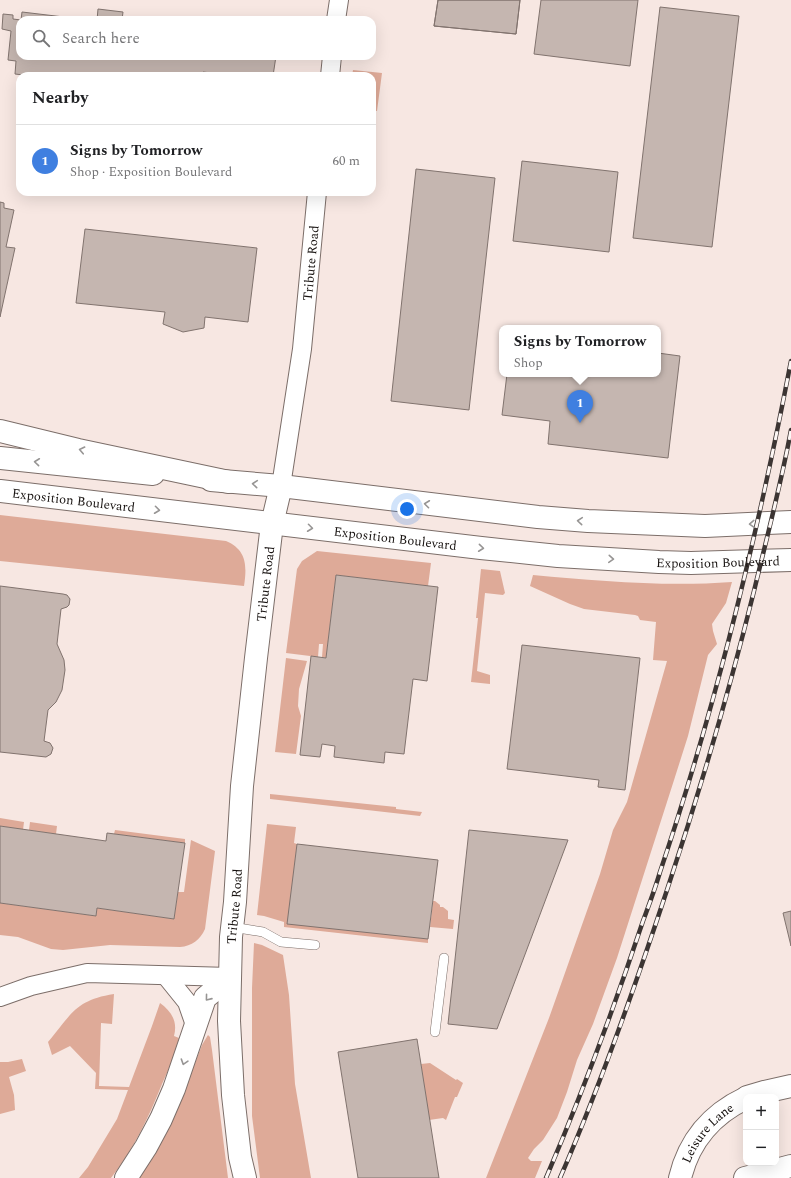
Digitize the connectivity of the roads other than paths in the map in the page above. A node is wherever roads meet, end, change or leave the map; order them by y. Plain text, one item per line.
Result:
1 (338, 0) edge
2 (336, 16) edge
3 (332, 60) edge
4 (330, 72) edge
5 (317, 196) edge
6 (0, 431) edge
7 (0, 458) edge
8 (229, 482) junction
9 (281, 486) junction
10 (0, 491) edge
11 (791, 522) edge
12 (272, 524) junction
13 (791, 560) edge
14 (232, 927) junction
15 (315, 945) dead end
16 (444, 958) dead end
17 (166, 976) junction
18 (230, 977) junction
19 (0, 997) edge
20 (196, 1025) junction
21 (435, 1032) dead end
22 (791, 1086) edge
23 (757, 1094) edge
24 (743, 1099) edge
25 (791, 1166) edge
26 (126, 1178) edge
27 (244, 1178) edge
28 (680, 1178) edge
29 (745, 1178) edge

1 - 2 street
3 - 4 street
5 - 9 street, Tribute Road
8 -> 6 main road
8 -> 7 main road
9 -> 8 main road
11 -> 9 main road
9 - 12 main road, Tribute Road
10 -> 12 main road, Exposition Boulevard
12 -> 13 main road, Exposition Boulevard
12 - 14 main road, Tribute Road
14 - 15 lane
14 - 18 main road, Tribute Road
16 - 21 lane
17 - 18 street
17 - 19 street
17 - 20 street
18 -> 20 main road
18 - 27 main road, Tribute Road
20 -> 26 main road
22 - 23 main road, Leisure Lane
24 - 28 main road, Leisure Lane
25 - 29 main road

